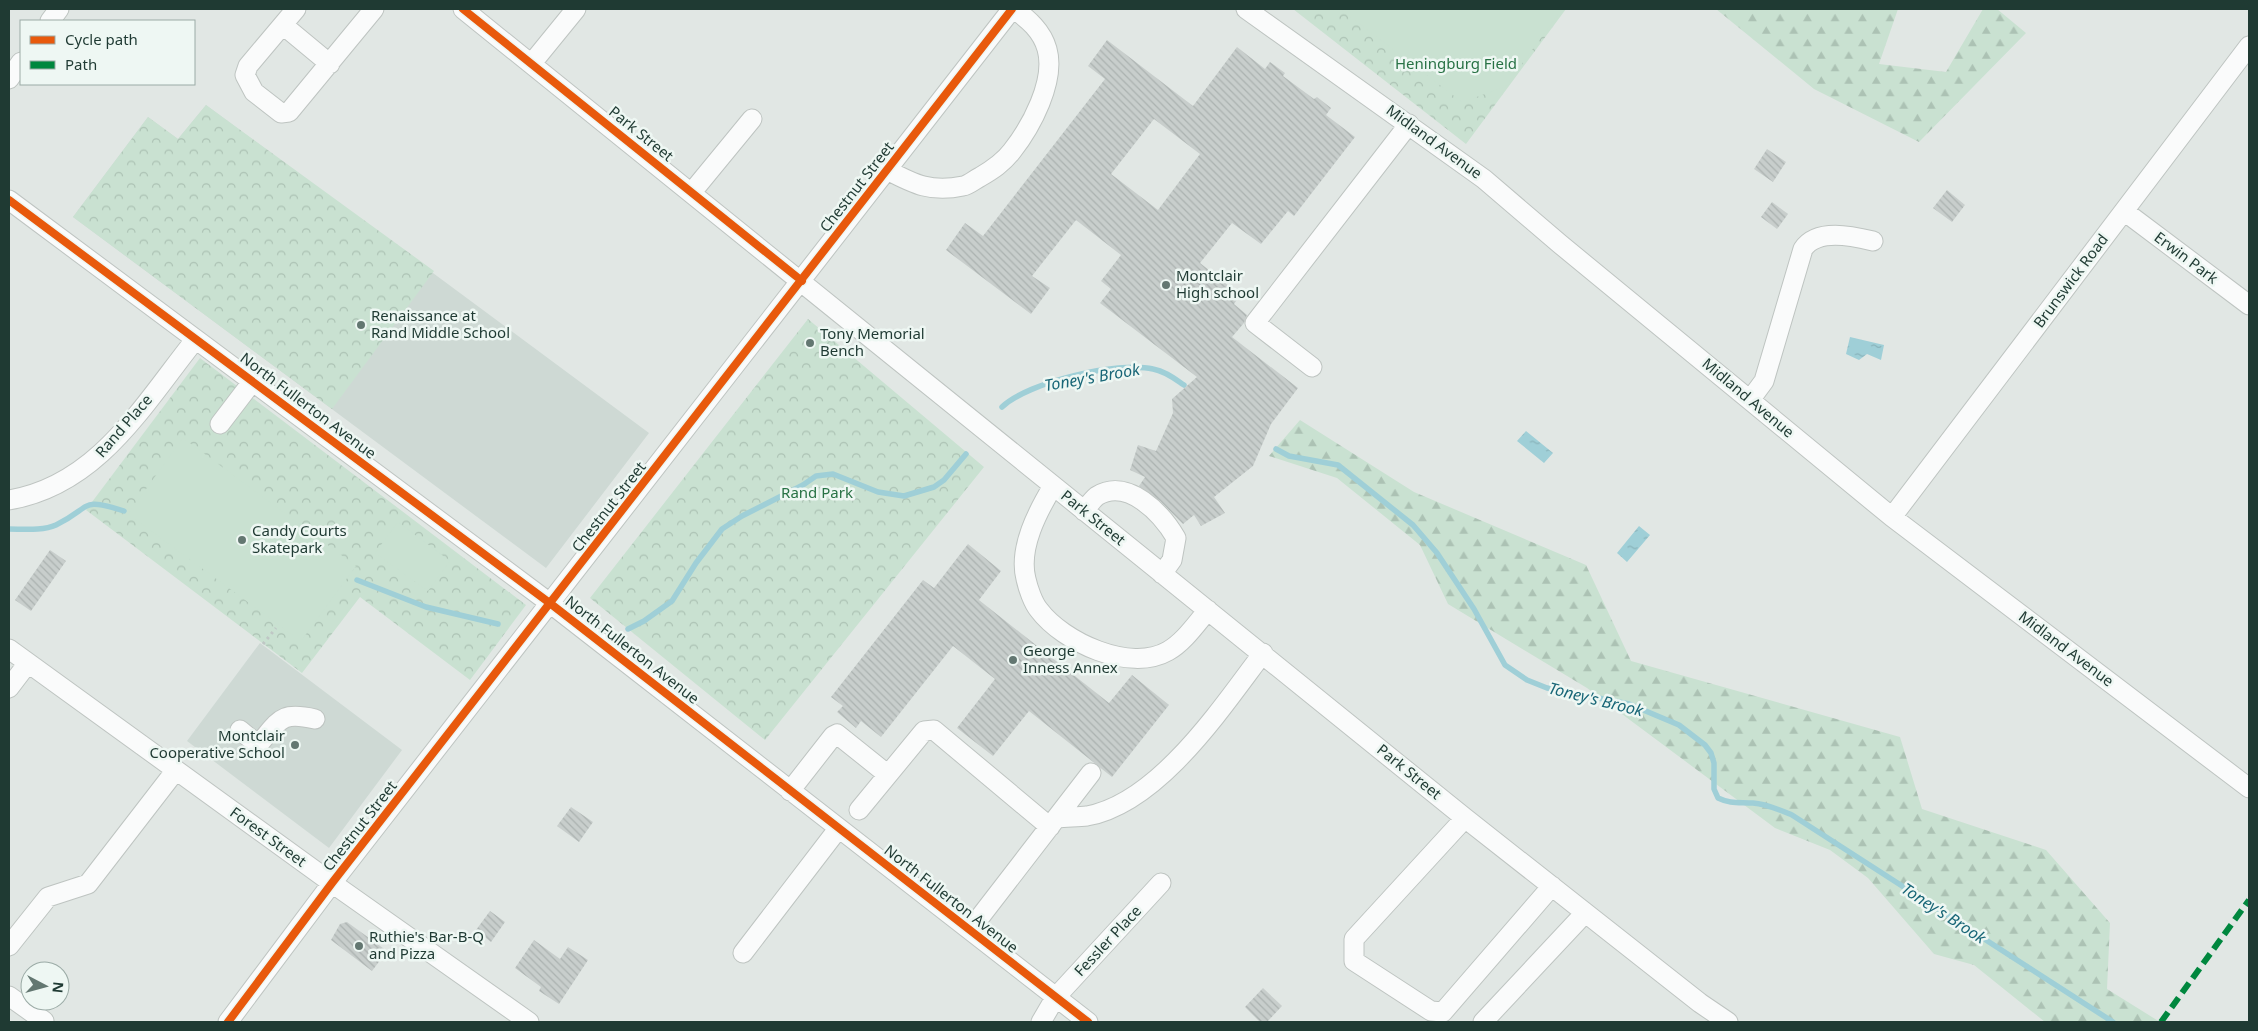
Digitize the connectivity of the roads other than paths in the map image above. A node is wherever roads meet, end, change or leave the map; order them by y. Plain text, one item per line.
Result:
1 (59, 9) edge
2 (296, 9) edge
3 (374, 9) edge
4 (463, 9) edge
5 (576, 9) edge
6 (1013, 9) edge
7 (1246, 9) edge
8 (51, 20) edge
9 (282, 25) junction
10 (2249, 46) edge
11 (20, 63) edge
12 (532, 63) junction
13 (330, 64) junction
14 (9, 79) edge
15 (752, 119) dead end
16 (1409, 124) junction
17 (887, 170) junction
18 (692, 192) junction
19 (9, 200) edge
20 (2124, 211) junction
21 (1873, 241) dead end
22 (802, 281) junction
23 (2249, 305) edge
24 (196, 340) junction
25 (1312, 367) dead end
26 (252, 382) junction
27 (1750, 400) junction
28 (220, 424) dead end
29 (1054, 486) junction
30 (9, 500) edge
31 (1084, 511) junction
32 (1892, 517) junction
33 (1162, 574) junction
34 (551, 604) junction
35 (1208, 610) junction
36 (9, 649) edge
37 (1263, 653) junction
38 (28, 663) junction
39 (9, 688) edge
40 (315, 719) dead end
41 (240, 730) dead end
42 (176, 770) junction
43 (1090, 773) dead end
44 (888, 774) junction
45 (2249, 788) edge
46 (790, 791) junction
47 (860, 810) dead end
48 (1465, 818) junction
49 (1054, 823) junction
50 (838, 829) junction
51 (332, 883) junction
52 (1161, 884) dead end
53 (1552, 886) junction
54 (1585, 912) junction
55 (970, 930) junction
56 (9, 946) edge
57 (743, 953) dead end
58 (9, 996) edge
59 (1055, 998) junction
60 (44, 1022) edge
61 (228, 1022) edge
62 (528, 1022) edge
63 (1040, 1022) edge
64 (1088, 1022) edge
65 (1483, 1022) edge
66 (1728, 1022) edge

1 - 8 street
2 - 9 street
3 - 13 street
4 - 12 street, Park Street
5 - 12 street
6 - 17 street, Chestnut Street
6 - 17 street
7 - 16 street, Midland Avenue
9 - 13 street
9 - 13 street
10 - 20 street, Brunswick Road
11 - 14 street
12 - 18 street, Park Street
15 - 18 street
16 - 25 street
16 - 27 street, Midland Avenue
17 - 22 street, Chestnut Street
18 - 22 street, Park Street
19 - 24 street, North Fullerton Avenue
20 - 23 street, Erwin Park
20 - 32 street, Brunswick Road
21 - 27 street
22 - 29 street, Park Street
22 - 34 street, Chestnut Street
24 - 26 street, North Fullerton Avenue
24 - 30 street, Rand Place
26 - 28 street
26 - 34 street, North Fullerton Avenue
27 - 32 street, Midland Avenue
29 - 31 street, Park Street
29 - 35 street
31 - 33 street, Park Street
31 - 33 street
32 - 45 street, Midland Avenue
33 - 35 street, Park Street
34 - 46 street, North Fullerton Avenue
34 - 51 street, Chestnut Street
35 - 37 street, Park Street
36 - 38 street, Forest Street
37 - 48 street, Park Street
37 - 49 street
38 - 39 street
38 - 42 street, Forest Street
40 - 41 street
42 - 51 street, Forest Street
42 - 56 street
43 - 49 street
44 - 46 street
44 - 47 street
44 - 49 street
46 - 50 street, North Fullerton Avenue
48 - 53 street, Park Street
48 - 53 street
49 - 55 street
50 - 55 street, North Fullerton Avenue
50 - 57 street
51 - 61 street, Chestnut Street
51 - 62 street, Forest Street
52 - 59 street, Fessler Place
53 - 54 street, Park Street
54 - 65 street
54 - 66 street, Park Street
55 - 59 street, North Fullerton Avenue
58 - 60 street
59 - 63 street, Fessler Place
59 - 64 street, North Fullerton Avenue

